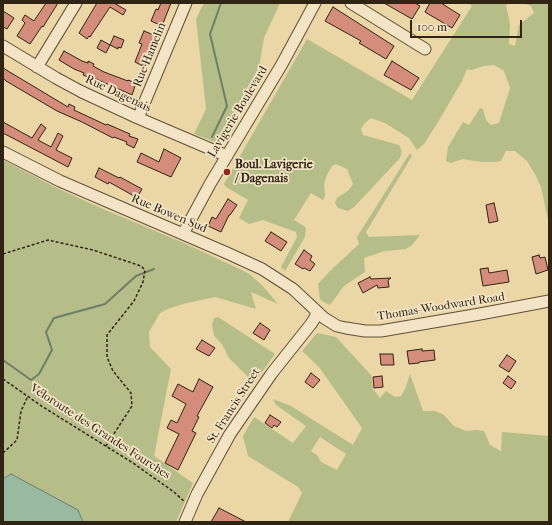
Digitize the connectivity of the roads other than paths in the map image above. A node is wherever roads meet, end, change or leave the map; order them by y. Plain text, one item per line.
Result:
1 (76, 3) edge
2 (186, 3) edge
3 (315, 3) edge
4 (351, 3) edge
5 (3, 46) edge
6 (425, 49) dead end
7 (37, 67) junction
8 (138, 118) junction
9 (3, 152) edge
10 (227, 156) junction
11 (183, 234) junction
12 (549, 301) edge
13 (316, 312) junction
14 (185, 522) edge

1 - 7 street
2 - 8 street, Rue Hamelin
3 - 10 street, Lavigerie Boulevard
4 - 6 street
5 - 7 street, Rue Dagenais
7 - 8 street, Rue Dagenais
8 - 10 street, Rue Dagenais
9 - 11 street, Rue Bowen Sud
10 - 11 street, Lavigerie Boulevard
11 - 13 street, Rue Bowen Sud
12 - 13 street, Thomas-Woodward Road
13 - 14 street, St. Francis Street

